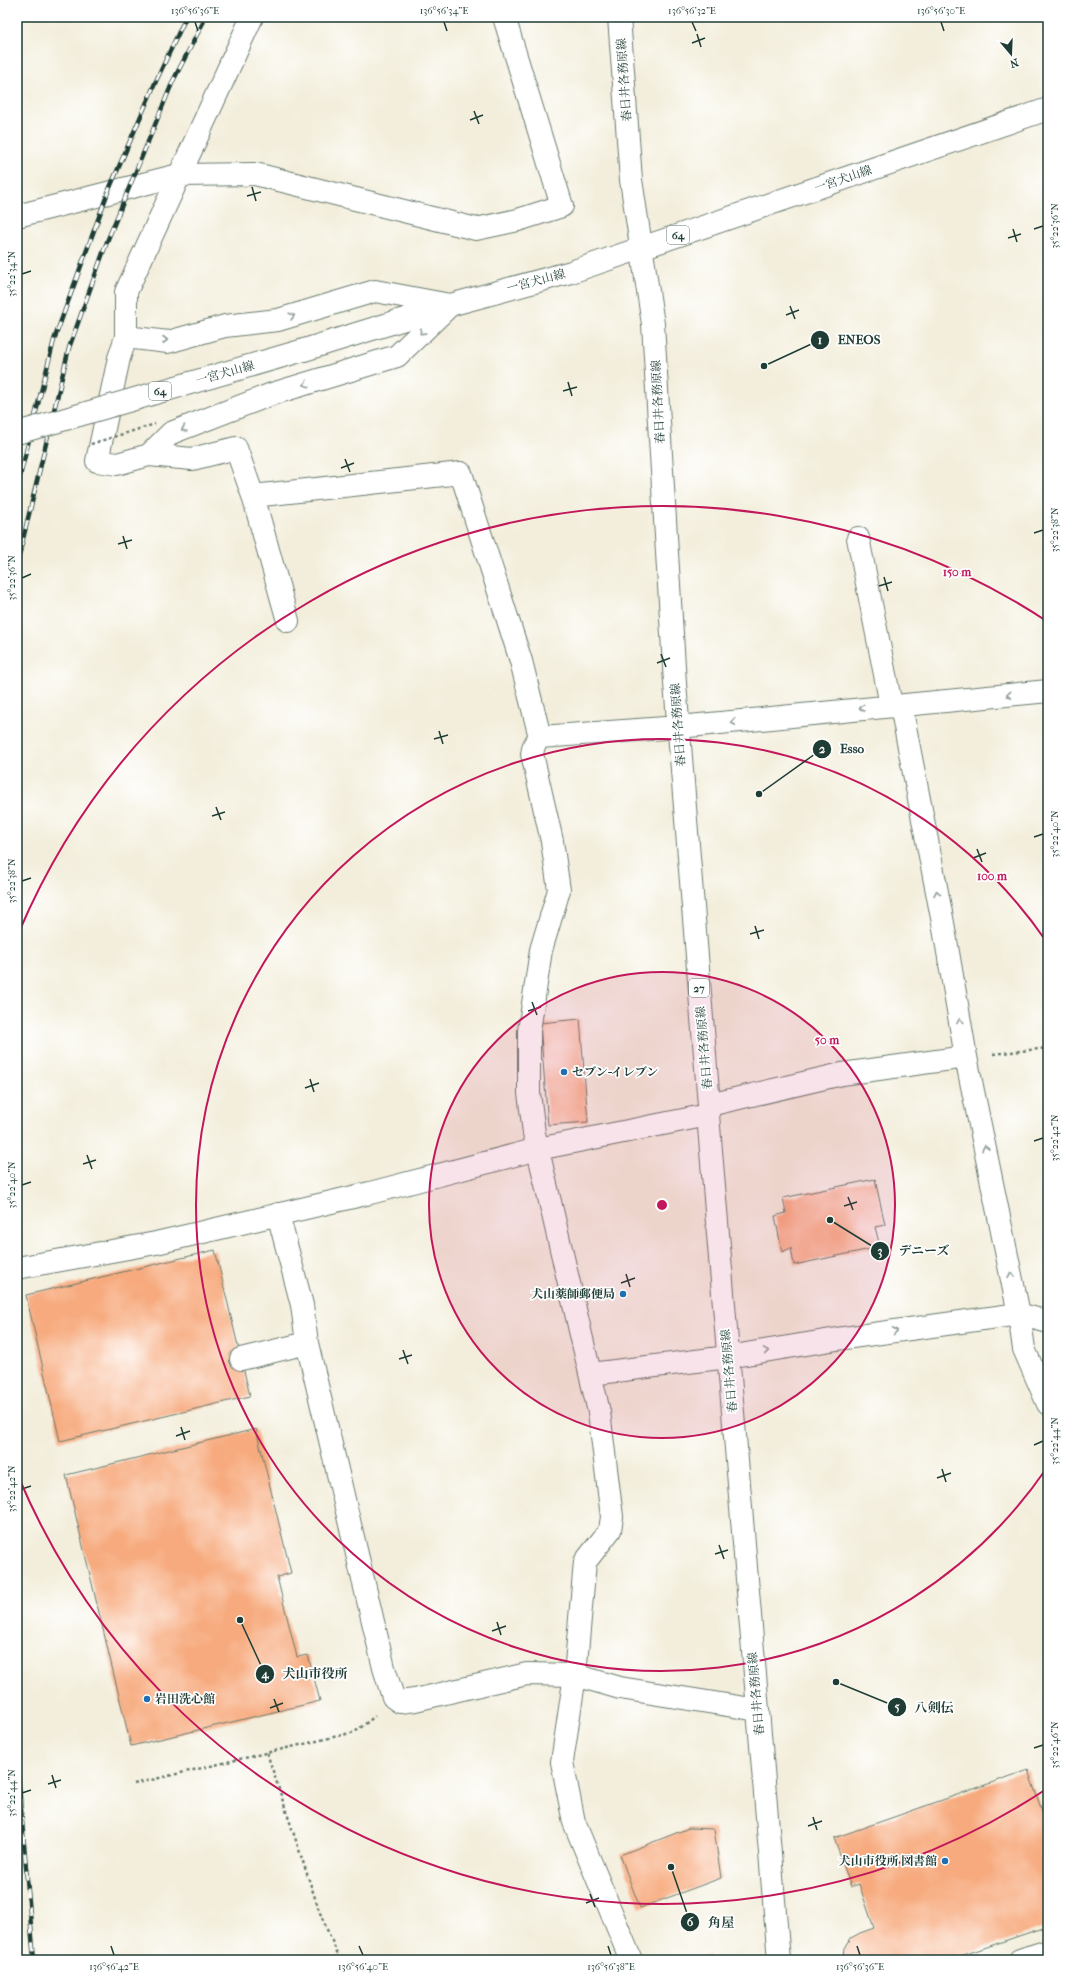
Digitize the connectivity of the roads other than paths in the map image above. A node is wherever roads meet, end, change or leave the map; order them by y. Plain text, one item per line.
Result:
1 (252, 17) edge
2 (504, 17) edge
3 (620, 17) edge
4 (1048, 109) edge
5 (179, 175) junction
6 (17, 216) edge
7 (642, 249) junction
8 (450, 305) junction
9 (126, 337) junction
10 (17, 433) edge
11 (149, 455) junction
12 (253, 496) junction
13 (858, 538) dead end
14 (288, 621) dead end
15 (1048, 691) edge
16 (896, 705) junction
17 (679, 727) junction
18 (540, 737) junction
19 (966, 1057) junction
20 (708, 1110) junction
21 (538, 1149) junction
22 (278, 1214) junction
23 (17, 1268) edge
24 (1018, 1314) junction
25 (1048, 1322) edge
26 (307, 1342) junction
27 (728, 1357) junction
28 (241, 1359) dead end
29 (591, 1374) junction
30 (1048, 1404) edge
31 (575, 1675) junction
32 (758, 1710) junction
33 (1048, 1951) edge
34 (631, 1960) edge
35 (779, 1960) edge
36 (1020, 1960) edge

1 - 5 street
2 - 5 street
3 - 7 street, 春日井各務原線 / 27
4 - 7 street, 一宮犬山線 / 64
5 - 6 street
5 - 9 street
7 - 8 street, 一宮犬山線 / 64
7 - 17 street, 春日井各務原線 / 27
9 -> 8 street
8 - 10 street, 一宮犬山線 / 64, bridge
8 -> 11 street
9 - 11 street
11 - 12 street
12 - 14 street
12 - 18 street
13 - 16 street
15 -> 16 street
16 -> 17 street
19 -> 16 street
17 - 18 street
17 - 20 street, 春日井各務原線 / 27
18 - 21 street
19 - 20 street
24 -> 19 street
20 - 21 street
20 - 27 street, 春日井各務原線 / 27
21 - 22 street
21 - 29 street
22 - 23 street
22 - 26 street
24 - 25 street
27 -> 24 street
24 - 30 street
26 - 28 street
26 - 31 street
27 - 29 street
27 - 32 street, 春日井各務原線 / 27
29 - 31 street
31 - 32 street
31 - 34 street
32 - 35 street, 春日井各務原線 / 27
33 - 36 street

